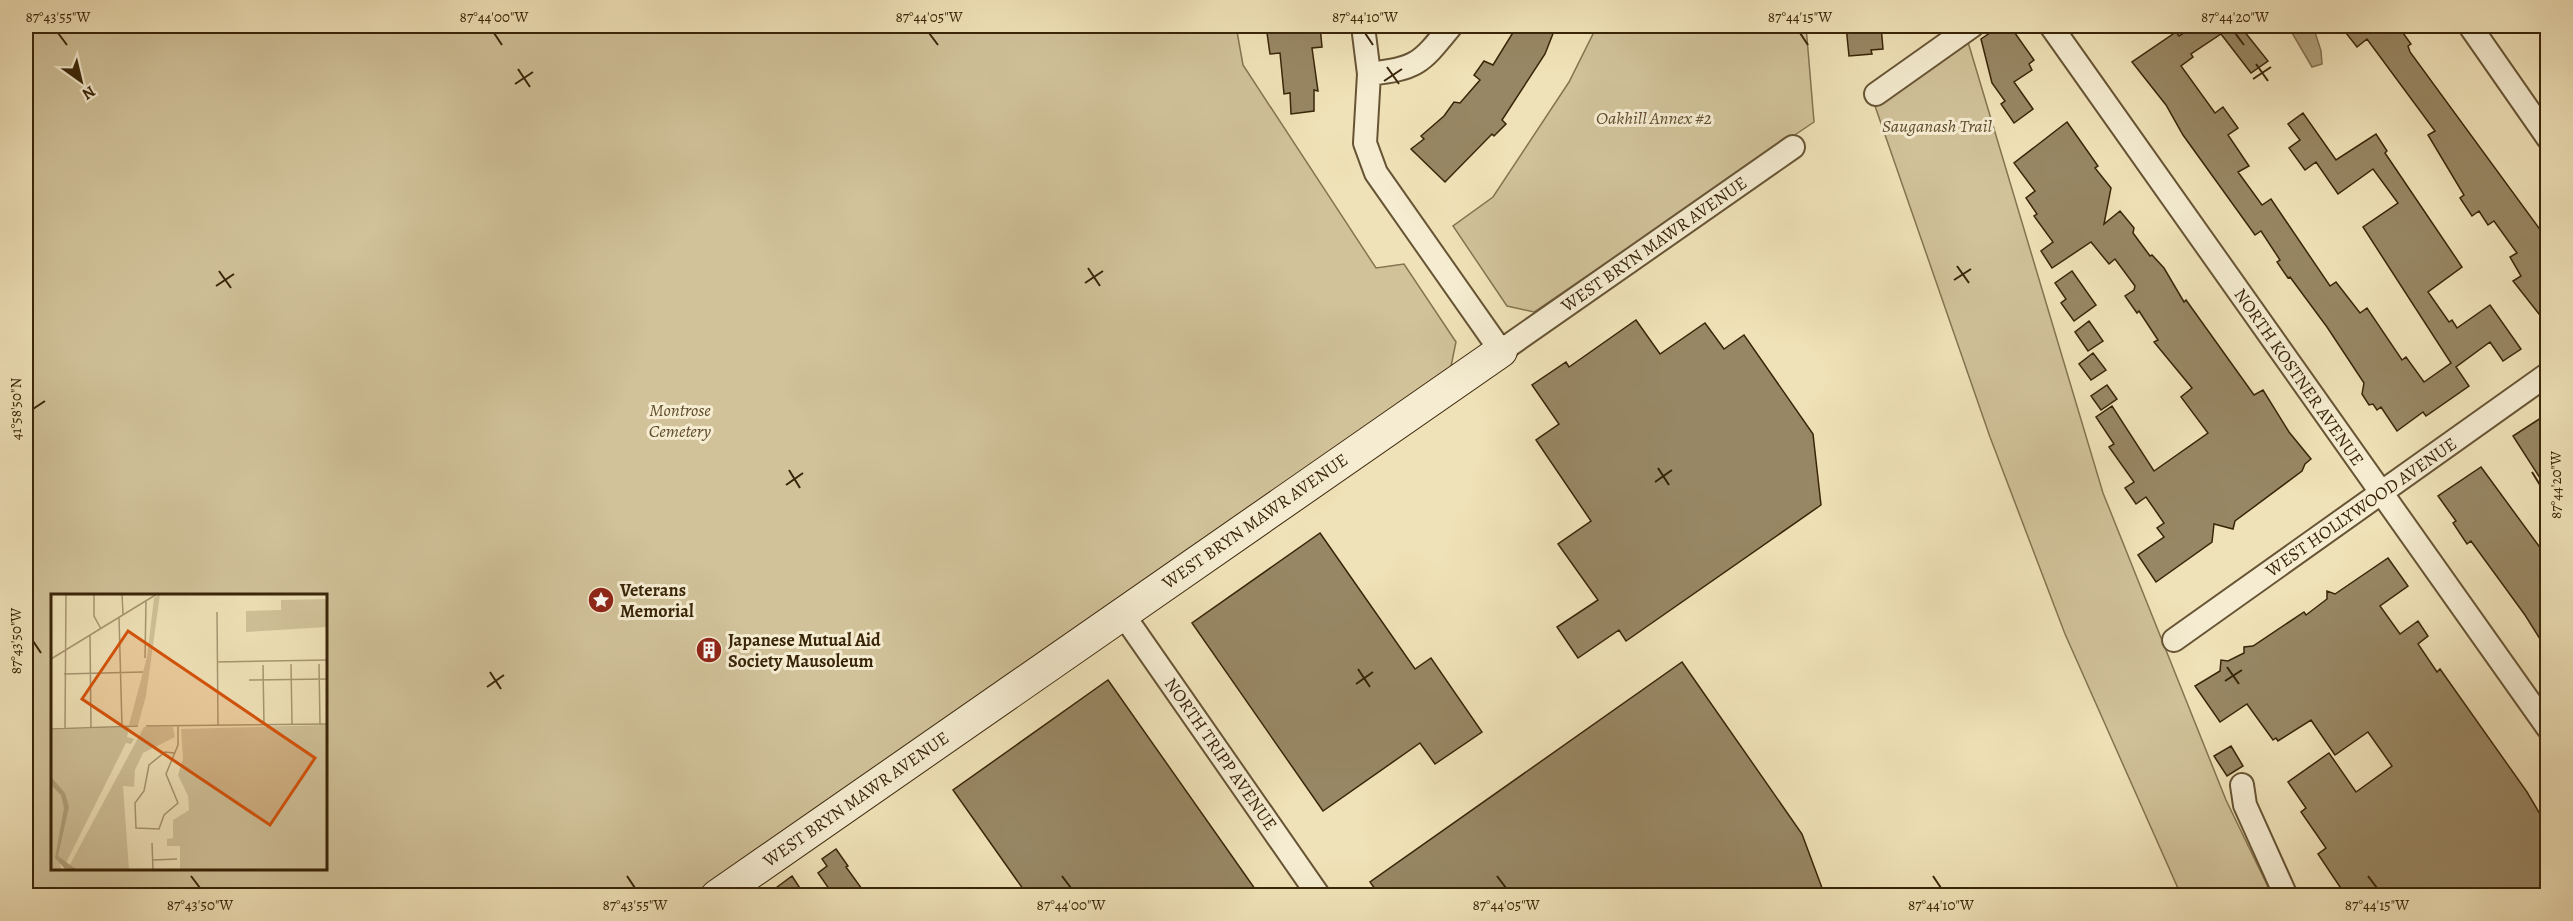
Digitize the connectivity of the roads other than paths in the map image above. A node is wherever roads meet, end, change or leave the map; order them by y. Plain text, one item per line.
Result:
1 (1363, 26) edge
2 (1451, 26) edge
3 (1972, 26) edge
4 (2051, 26) edge
5 (2470, 26) edge
6 (1369, 74) junction
7 (1876, 94) dead end
8 (2547, 138) edge
9 (1793, 147) dead end
10 (1501, 351) junction
11 (2547, 374) edge
12 (2381, 492) junction
13 (1122, 613) junction
14 (2174, 640) dead end
15 (2547, 728) edge
16 (2242, 785) dead end
17 (717, 896) edge
18 (1319, 896) edge
19 (2286, 896) edge

1 - 6 street
2 - 6 street
3 - 7 street
4 - 12 street, NORTH KOSTNER AVENUE
5 - 8 street
6 - 10 street
9 - 10 street, WEST BRYN MAWR AVENUE
10 - 13 street, WEST BRYN MAWR AVENUE
11 - 12 street, WEST HOLLYWOOD AVENUE
12 - 14 street, WEST HOLLYWOOD AVENUE
12 - 15 street, NORTH KOSTNER AVENUE
13 - 17 street, WEST BRYN MAWR AVENUE
13 - 18 street, NORTH TRIPP AVENUE
16 - 19 street

